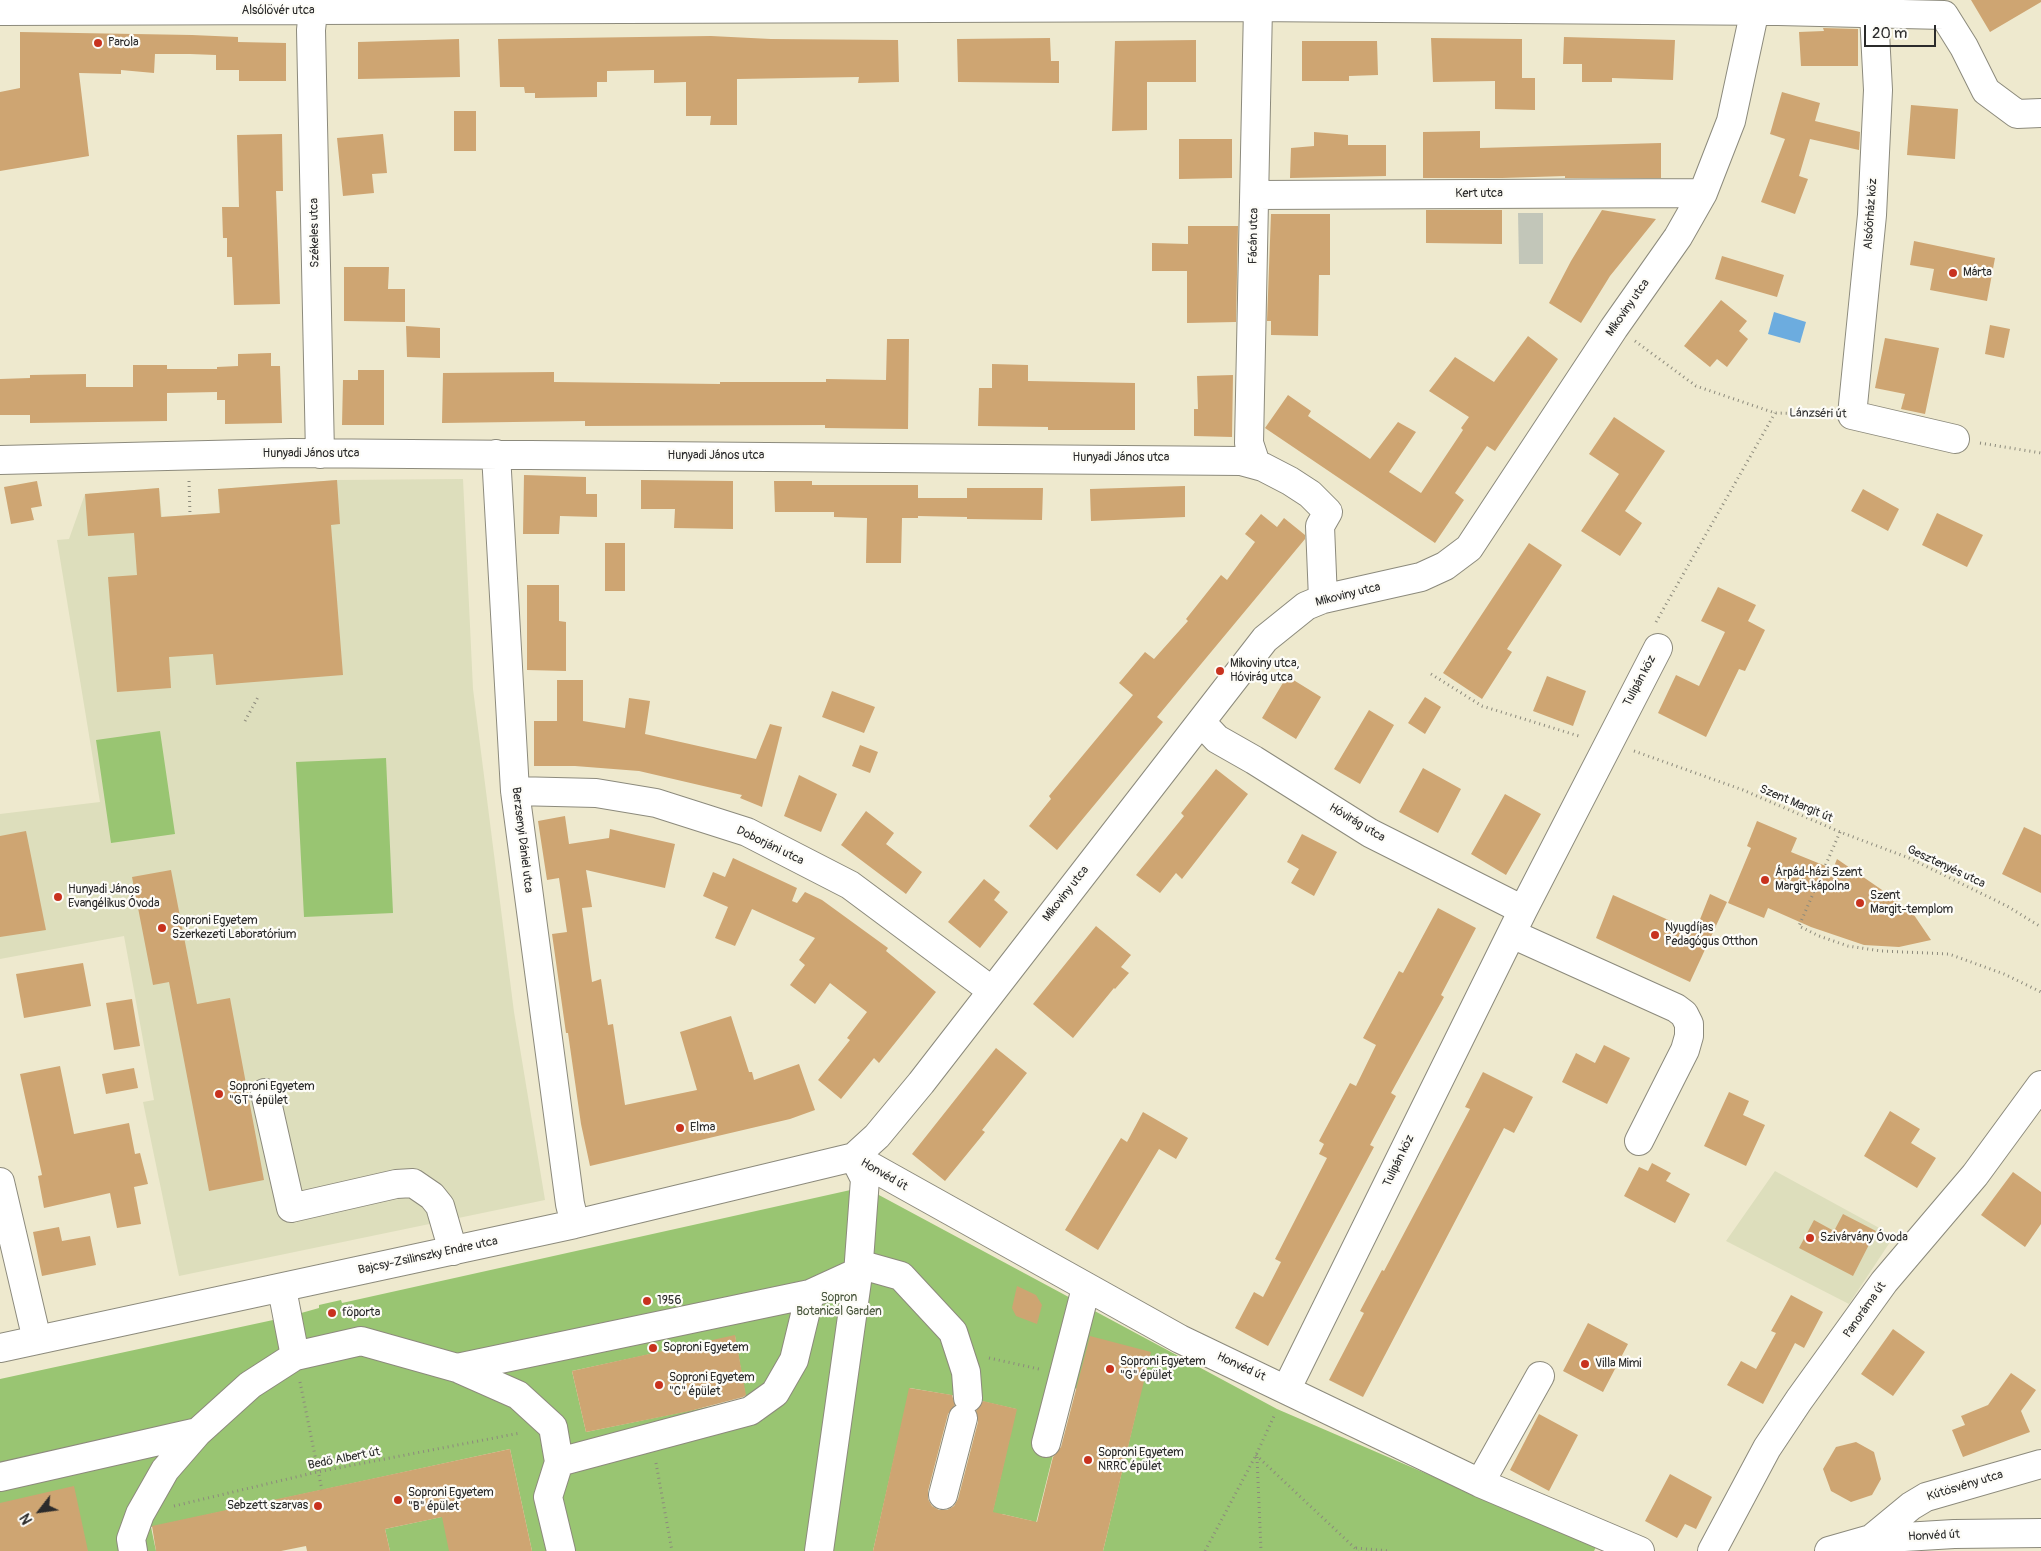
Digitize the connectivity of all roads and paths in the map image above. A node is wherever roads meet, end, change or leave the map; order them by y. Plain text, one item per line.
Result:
1 (1296, 4) edge
2 (464, 5) edge
3 (1756, 6) edge
4 (1258, 8) junction
5 (0, 11) edge
6 (313, 11) junction
7 (1874, 14) junction
8 (2041, 113) edge
9 (1703, 193) junction
10 (1255, 195) junction
11 (1614, 328) junction
12 (1774, 413) junction
13 (1852, 415) junction
14 (1955, 439) joint
15 (320, 454) junction
16 (496, 454) junction
17 (2041, 454) edge
18 (0, 460) edge
19 (1256, 464) junction
20 (188, 471) dead end
21 (190, 515) dead end
22 (1323, 599) junction
23 (1658, 648) joint
24 (1431, 674) dead end
25 (258, 698) dead end
26 (245, 721) dead end
27 (1201, 722) junction
28 (1598, 740) junction
29 (515, 791) junction
30 (1840, 832) junction
31 (1517, 922) junction
32 (2041, 927) edge
33 (991, 990) junction
34 (2041, 992) edge
35 (2041, 1085) edge
36 (264, 1093) dead end
37 (1639, 1140) dead end
38 (854, 1157) junction
39 (0, 1182) edge
40 (575, 1224) junction
41 (453, 1251) junction
42 (858, 1274) junction
43 (282, 1288) junction
44 (1086, 1288) junction
45 (810, 1294) junction
46 (37, 1340) junction
47 (0, 1348) edge
48 (959, 1351) junction
49 (295, 1356) junction
50 (457, 1368) junction
51 (1064, 1375) junction
52 (1540, 1376) dead end
53 (1287, 1388) junction
54 (553, 1427) junction
55 (198, 1432) junction
56 (651, 1438) junction
57 (1046, 1442) dead end
58 (1256, 1455) junction
59 (559, 1462) junction
60 (2041, 1464) edge
61 (317, 1472) junction
62 (0, 1477) edge
63 (1480, 1483) junction
64 (322, 1490) dead end
65 (943, 1495) dead end
66 (2041, 1533) edge
67 (129, 1539) edge
68 (1871, 1540) junction
69 (1357, 1550) edge
70 (561, 1551) edge
71 (672, 1551) edge
72 (819, 1551) edge
73 (1205, 1551) edge
74 (1261, 1551) edge
75 (1389, 1551) edge
76 (1640, 1551) edge
77 (1712, 1551) edge
78 (1829, 1551) edge

1 - 3 street, Alsólövér utca
1 - 4 street, Alsólövér utca
2 - 4 street, Alsólövér utca
2 - 6 street, Alsólövér utca
3 - 7 street, Alsólövér utca
3 - 9 street, Mikoviny utca
4 - 10 street, Fácán utca
5 - 6 street, Alsólövér utca
6 - 15 street, Székeles utca
7 - 8 street, Alsólövér utca
7 - 13 street, Alsóőrház köz
9 - 10 street, Kert utca
9 - 11 street, Mikoviny utca
10 - 19 street, Fácán utca
11 - 12 path, Lánzséri út
11 - 22 street, Mikoviny utca
12 - 13 path, Lánzséri út
12 - 23 path, Tulipán köz
13 - 14 street, Lánzséri út
14 - 17 path
15 - 16 street, Hunyadi János utca
15 - 18 street, Hunyadi János utca
16 - 19 street, Hunyadi János utca
16 - 29 street, Berzsenyi Dániel utca
19 - 22 street, Hunyadi János utca
20 - 21 path
22 - 27 street, Mikoviny utca
23 - 28 street, Tulipán köz
24 - 28 path, Szent Margit út
25 - 26 path
27 - 31 street, Hóvirág utca
27 - 33 street, Mikoviny utca
28 - 30 path, Szent Margit út
28 - 31 street, Tulipán köz
29 - 33 street, Doborjáni utca
29 - 40 street, Berzsenyi Dániel utca
30 - 32 path, Gesztenyés utca
30 - 34 path, Szent Margit út
31 - 37 street
31 - 53 street, Tulipán köz
33 - 38 street, Mikoviny utca
35 - 77 street, Panoráma út
36 - 41 street
38 - 40 street, Bajcsy-Zsilinszky Endre utca
38 - 42 street
38 - 44 street, Honvéd út
39 - 46 street
40 - 41 street, Bajcsy-Zsilinszky Endre utca
41 - 43 street, Bajcsy-Zsilinszky Endre utca
42 - 45 street
42 - 48 street
42 - 72 street
43 - 46 street, Bajcsy-Zsilinszky Endre utca
43 - 49 street
44 - 51 street
44 - 53 street, Honvéd út
45 - 50 street
45 - 56 street
46 - 47 street, Bajcsy-Zsilinszky Endre utca
48 - 51 path
48 - 65 street
49 - 50 street
49 - 55 street
49 - 61 path
50 - 54 street
51 - 57 street
52 - 63 street
53 - 58 path
53 - 63 street, Honvéd út
54 - 59 street
54 - 61 path, Bedő Albert út
55 - 62 street
55 - 67 street
56 - 59 street
56 - 71 path
58 - 69 path
58 - 73 path
58 - 74 path
59 - 70 street
60 - 68 street, Kútösvény utca
61 - 64 path
61 - 67 path, Bedő Albert út
63 - 76 street, Honvéd út
66 - 68 street, Honvéd út
68 - 78 street, Honvéd út
69 - 75 path

